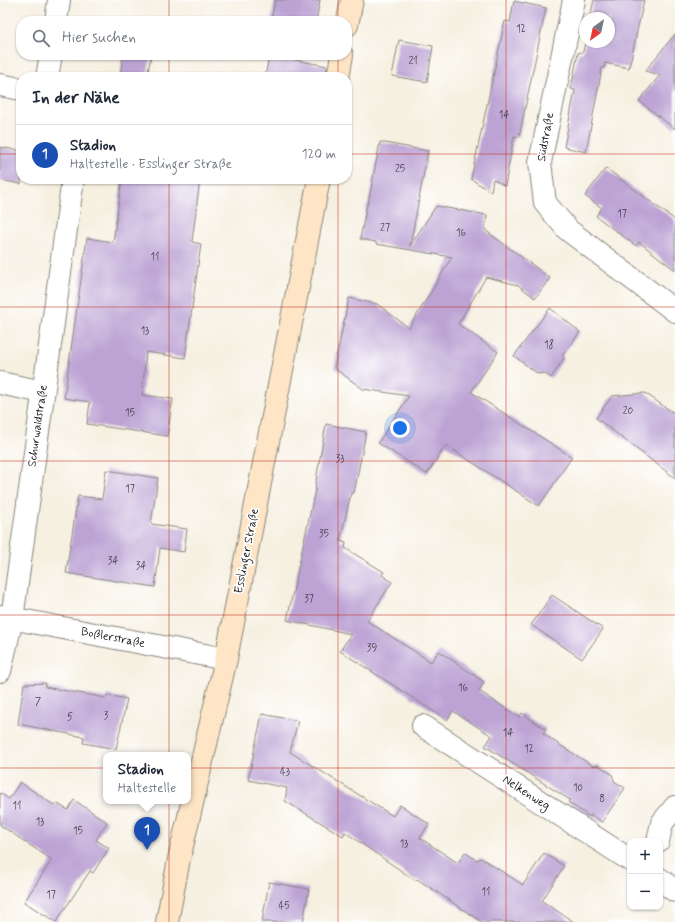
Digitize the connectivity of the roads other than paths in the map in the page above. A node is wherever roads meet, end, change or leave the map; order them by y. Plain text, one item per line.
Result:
1 (59, 0) edge
2 (352, 0) edge
3 (574, 0) edge
4 (57, 16) edge
5 (349, 16) edge
6 (50, 60) edge
7 (341, 60) edge
8 (48, 72) edge
9 (339, 72) edge
10 (0, 85) edge
11 (16, 88) edge
12 (72, 184) edge
13 (318, 184) edge
14 (675, 311) edge
15 (0, 383) edge
16 (43, 392) junction
17 (6, 618) edge
18 (226, 659) junction
19 (0, 671) edge
20 (423, 726) dead end
21 (675, 807) edge
22 (659, 838) edge
23 (627, 858) edge
24 (167, 922) edge

1 - 4 street
2 - 5 main road
3 - 14 street, Südstraße
6 - 8 street
7 - 9 main road
10 - 11 street
12 - 16 street, Schurwaldstraße
13 - 18 main road, Esslinger Straße
15 - 16 street
16 - 17 street, Schurwaldstraße
17 - 18 street, Boßlerstraße
17 - 19 street, Schurwaldstraße
18 - 24 main road, Esslinger Straße
20 - 23 street, Nelkenweg
21 - 22 street

